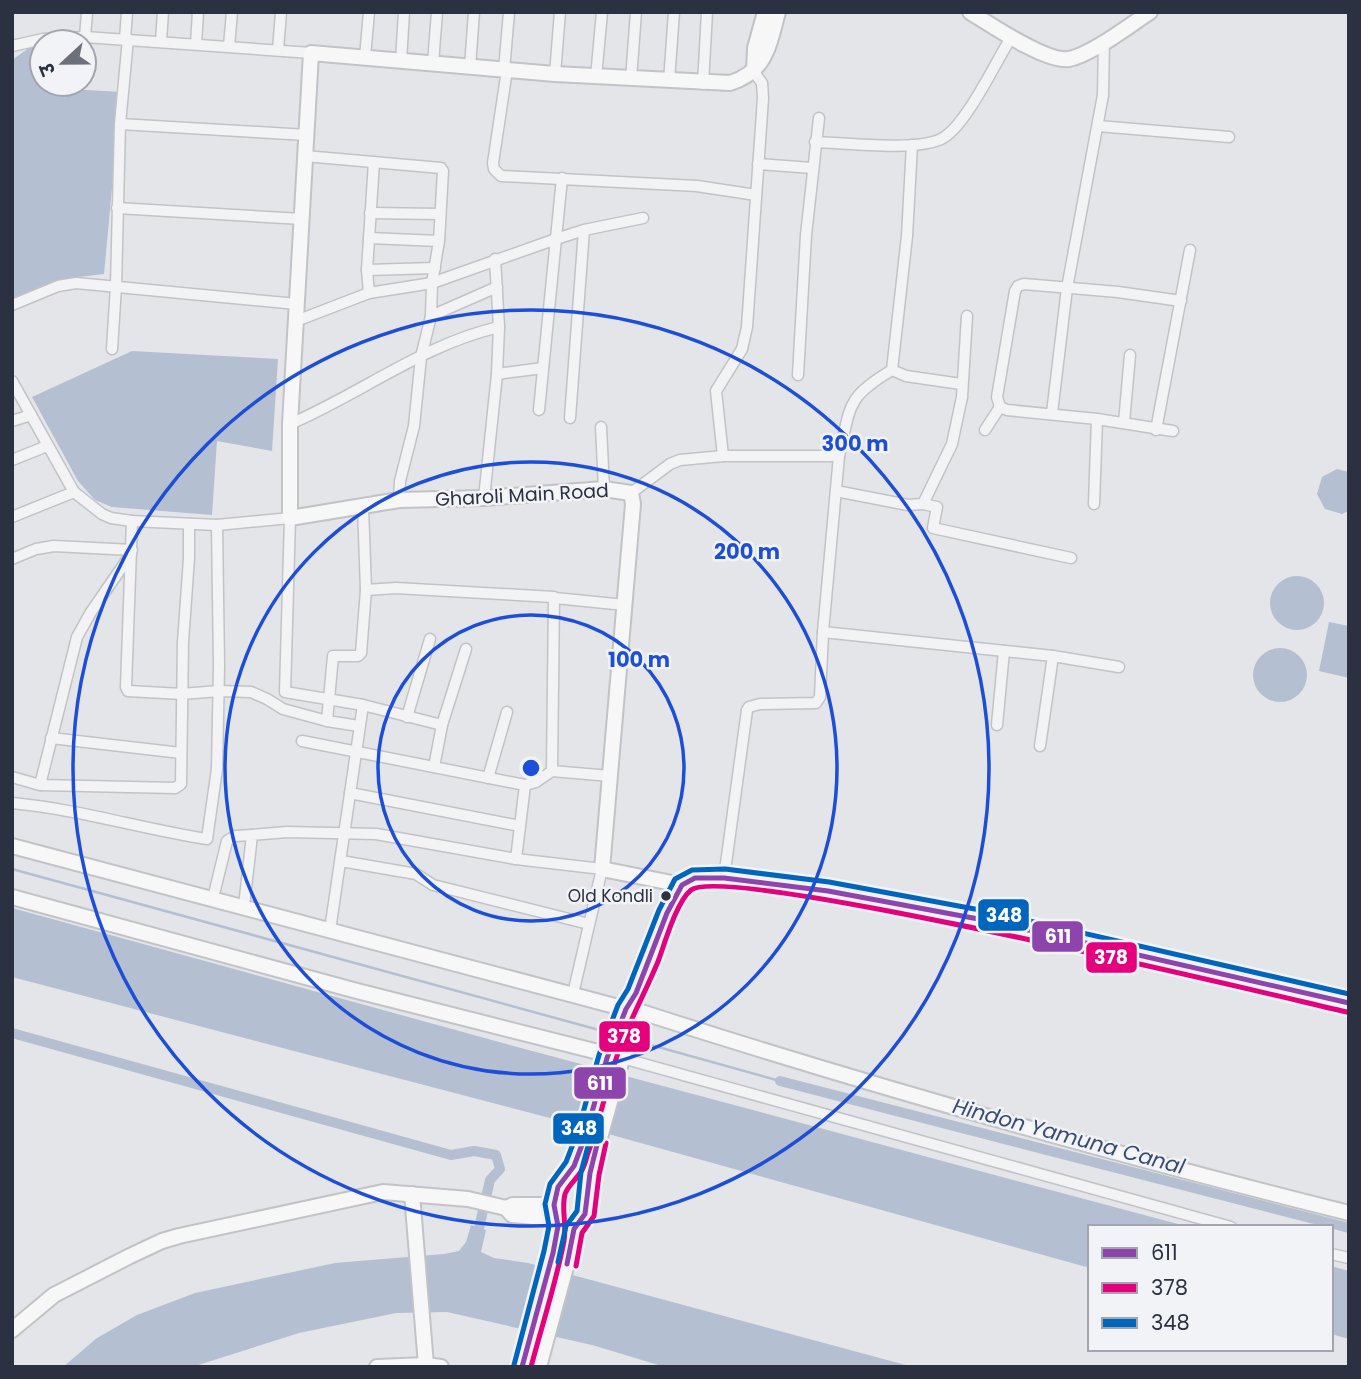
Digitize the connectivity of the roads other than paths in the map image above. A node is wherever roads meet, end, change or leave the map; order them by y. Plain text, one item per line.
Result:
1 (127, 12) edge
2 (163, 12) edge
3 (198, 12) edge
4 (232, 12) edge
5 (281, 12) edge
6 (369, 12) edge
7 (404, 12) edge
8 (437, 12) edge
9 (474, 12) edge
10 (509, 12) edge
11 (560, 12) edge
12 (602, 12) edge
13 (636, 12) edge
14 (674, 12) edge
15 (707, 12) edge
16 (765, 12) edge
17 (778, 12) edge
18 (970, 12) edge
19 (1150, 12) edge
20 (1012, 36) junction
21 (98, 38) edge
22 (126, 39) junction
23 (161, 41) junction
24 (1104, 41) junction
25 (196, 44) junction
26 (229, 46) junction
27 (278, 50) junction
28 (312, 53) junction
29 (365, 57) junction
30 (401, 61) junction
31 (433, 64) junction
32 (470, 67) junction
33 (505, 70) junction
34 (754, 72) junction
35 (555, 74) junction
36 (596, 77) junction
37 (631, 79) junction
38 (668, 81) junction
39 (703, 83) junction
40 (819, 118) dead end
41 (120, 124) junction
42 (1098, 127) junction
43 (307, 135) junction
44 (1229, 137) dead end
45 (816, 142) junction
46 (912, 145) junction
47 (305, 156) junction
48 (374, 162) junction
49 (758, 164) junction
50 (812, 169) junction
51 (562, 178) junction
52 (756, 195) junction
53 (117, 208) junction
54 (370, 213) junction
55 (440, 214) junction
56 (643, 218) dead end
57 (302, 219) junction
58 (584, 230) junction
59 (369, 238) junction
60 (556, 239) junction
61 (439, 241) junction
62 (1190, 250) dead end
63 (495, 259) junction
64 (435, 268) junction
65 (368, 270) junction
66 (432, 283) junction
67 (116, 286) junction
68 (497, 287) junction
69 (1068, 288) junction
70 (369, 293) junction
71 (1181, 301) junction
72 (298, 304) junction
73 (12, 305) edge
74 (431, 316) junction
75 (967, 317) dead end
76 (296, 321) junction
77 (499, 327) junction
78 (112, 349) dead end
79 (1130, 355) dead end
80 (421, 357) junction
81 (543, 368) junction
82 (892, 370) junction
83 (497, 374) junction
84 (798, 375) dead end
85 (13, 383) edge
86 (961, 384) junction
87 (1000, 407) junction
88 (539, 410) dead end
89 (1052, 413) junction
90 (32, 415) junction
91 (570, 418) dead end
92 (1097, 419) junction
93 (12, 421) edge
94 (1124, 422) junction
95 (289, 424) junction
96 (601, 427) dead end
97 (985, 430) dead end
98 (1156, 430) junction
99 (1173, 431) dead end
100 (47, 446) junction
101 (723, 456) junction
102 (839, 456) junction
103 (12, 460) edge
104 (604, 489) junction
105 (836, 491) junction
106 (74, 492) junction
107 (631, 493) junction
108 (484, 498) junction
109 (399, 500) junction
110 (1094, 504) dead end
111 (923, 505) junction
112 (363, 506) junction
113 (12, 517) edge
114 (290, 517) junction
115 (132, 521) junction
116 (189, 524) junction
117 (217, 525) junction
118 (132, 551) junction
119 (1071, 558) dead end
120 (12, 559) edge
121 (366, 590) junction
122 (555, 598) junction
123 (625, 605) junction
124 (824, 632) junction
125 (430, 639) dead end
126 (466, 649) dead end
127 (1003, 651) junction
128 (1053, 656) junction
129 (1119, 667) dead end
130 (219, 691) junction
131 (181, 694) junction
132 (330, 699) junction
133 (363, 705) junction
134 (507, 712) dead end
135 (407, 717) junction
136 (327, 721) junction
137 (442, 725) junction
138 (359, 726) junction
139 (997, 726) dead end
140 (51, 738) junction
141 (302, 741) dead end
142 (1040, 746) dead end
143 (355, 751) junction
144 (181, 753) junction
145 (434, 767) junction
146 (552, 771) junction
147 (610, 776) junction
148 (12, 777) edge
149 (488, 778) junction
150 (40, 785) junction
151 (525, 785) junction
152 (350, 793) junction
153 (12, 803) edge
154 (520, 826) junction
155 (345, 833) junction
156 (252, 835) junction
157 (208, 839) junction
158 (227, 841) junction
159 (12, 846) edge
160 (516, 859) junction
161 (341, 861) junction
162 (602, 869) junction
163 (724, 878) junction
164 (682, 885) junction
165 (12, 897) edge
166 (213, 898) junction
167 (244, 906) junction
168 (589, 924) junction
169 (330, 930) junction
170 (573, 995) junction
171 (1349, 1003) edge
172 (629, 1016) junction
173 (616, 1054) junction
174 (593, 1136) junction
175 (568, 1176) junction
176 (588, 1188) junction
177 (412, 1194) junction
178 (1349, 1213) edge
179 (556, 1217) junction
180 (1224, 1225) edge
181 (574, 1229) junction
182 (12, 1330) edge
183 (522, 1365) edge
184 (434, 1366) edge
185 (540, 1366) edge
186 (377, 1367) edge

1 - 22 street
2 - 23 street
3 - 25 street
4 - 26 street
5 - 27 street
6 - 29 street
7 - 30 street
8 - 31 street
9 - 32 street
10 - 33 street
11 - 35 street
12 - 36 street
13 - 37 street
14 - 38 street
15 - 39 street
16 - 34 street
17 - 34 street
18 - 20 street
19 - 24 street
20 - 24 street
20 - 46 street
21 - 22 street
22 - 23 street
22 - 41 street
23 - 25 street
24 - 42 street
25 - 26 street
26 - 27 street
27 - 28 street
28 - 29 street
28 - 43 street
29 - 30 street
30 - 31 street
31 - 32 street
32 - 33 street
33 - 35 street
33 - 51 street
34 - 39 street
34 - 49 street
35 - 36 street
36 - 37 street
37 - 38 street
38 - 39 street
40 - 45 street
41 - 43 street
41 - 53 street
42 - 44 street
42 - 69 street
43 - 47 street
45 - 46 street
45 - 50 street
46 - 82 street
47 - 48 street
47 - 57 street
48 - 54 street
48 - 55 street
49 - 50 street
49 - 52 street
50 - 84 street
51 - 52 street
51 - 60 street
52 - 101 street
53 - 57 street
53 - 67 street
54 - 55 street
54 - 59 street
55 - 61 street
56 - 58 street
57 - 72 street
58 - 60 street
58 - 91 street
59 - 61 street
59 - 65 street
60 - 63 street
60 - 81 street
61 - 64 street
62 - 71 street
63 - 66 street
63 - 68 street
64 - 65 street
64 - 66 street
65 - 70 street
66 - 70 street
66 - 74 street
67 - 72 street
67 - 73 street
67 - 78 street
68 - 74 street
68 - 77 street
69 - 71 street
69 - 87 street
69 - 89 street
70 - 76 street
71 - 98 street
72 - 76 street
74 - 80 street
75 - 86 street
76 - 95 street
77 - 80 street
77 - 83 street
79 - 94 street
80 - 95 street
80 - 109 street
81 - 83 street
81 - 88 street
82 - 86 street
82 - 102 street
83 - 108 street
85 - 90 street, Gharoli Main Road
86 - 111 street
87 - 89 street
87 - 97 street
89 - 92 street
90 - 93 street
90 - 100 street, Gharoli Main Road
92 - 94 street
92 - 110 street
94 - 98 street
95 - 114 street
96 - 104 street
98 - 99 street
100 - 103 street
100 - 106 street, Gharoli Main Road
101 - 102 street
101 - 107 street
102 - 105 street
104 - 107 street, Gharoli Main Road
104 - 108 street, Gharoli Main Road
105 - 111 street
105 - 124 street
106 - 113 street
106 - 115 street, Gharoli Main Road
107 - 123 street, Gharoli Main Road
108 - 109 street, Gharoli Main Road
109 - 112 street, Gharoli Main Road
111 - 119 street
112 - 114 street, Gharoli Main Road
112 - 121 street
114 - 117 street, Gharoli Main Road
114 - 132 street
115 - 116 street, Gharoli Main Road
115 - 118 street
116 - 117 street, Gharoli Main Road
116 - 131 street
117 - 130 street
118 - 120 street
118 - 131 street
118 - 140 street
121 - 122 street
121 - 132 street
122 - 123 street
122 - 146 street
123 - 147 street, Gharoli Main Road
124 - 127 street
124 - 163 street
125 - 135 street
126 - 137 street
127 - 128 street
127 - 139 street
128 - 129 street
128 - 142 street
130 - 131 street
130 - 136 street
130 - 157 street
131 - 144 street
132 - 133 street
132 - 136 street
133 - 135 street
133 - 138 street
134 - 149 street
135 - 137 street
136 - 138 street
137 - 145 street
138 - 143 street
140 - 144 street
140 - 150 street
141 - 143 street
143 - 145 street
143 - 152 street
144 - 150 street
145 - 149 street
146 - 147 street
146 - 151 street
147 - 162 street, Gharoli Main Road
148 - 150 street
149 - 151 street
151 - 154 street
152 - 154 street
152 - 155 street
153 - 157 street
154 - 160 street
155 - 156 street
155 - 160 street
155 - 161 street
156 - 158 street
156 - 167 street
157 - 158 street
158 - 166 street
159 - 166 street
160 - 162 street
161 - 168 street
161 - 169 street
162 - 164 street
162 - 168 street
163 - 164 street
163 - 171 street
164 - 172 street
165 - 173 street
166 - 167 street
167 - 169 street
168 - 170 street
169 - 170 street
170 - 172 street
172 - 173 street
172 - 178 street
173 - 174 street
173 - 180 street
174 - 175 street
174 - 176 street
175 - 176 street
175 - 179 street
176 - 181 street
177 - 179 street
177 - 182 street
177 - 184 street
179 - 181 street
179 - 183 street
181 - 185 street
184 - 186 street

